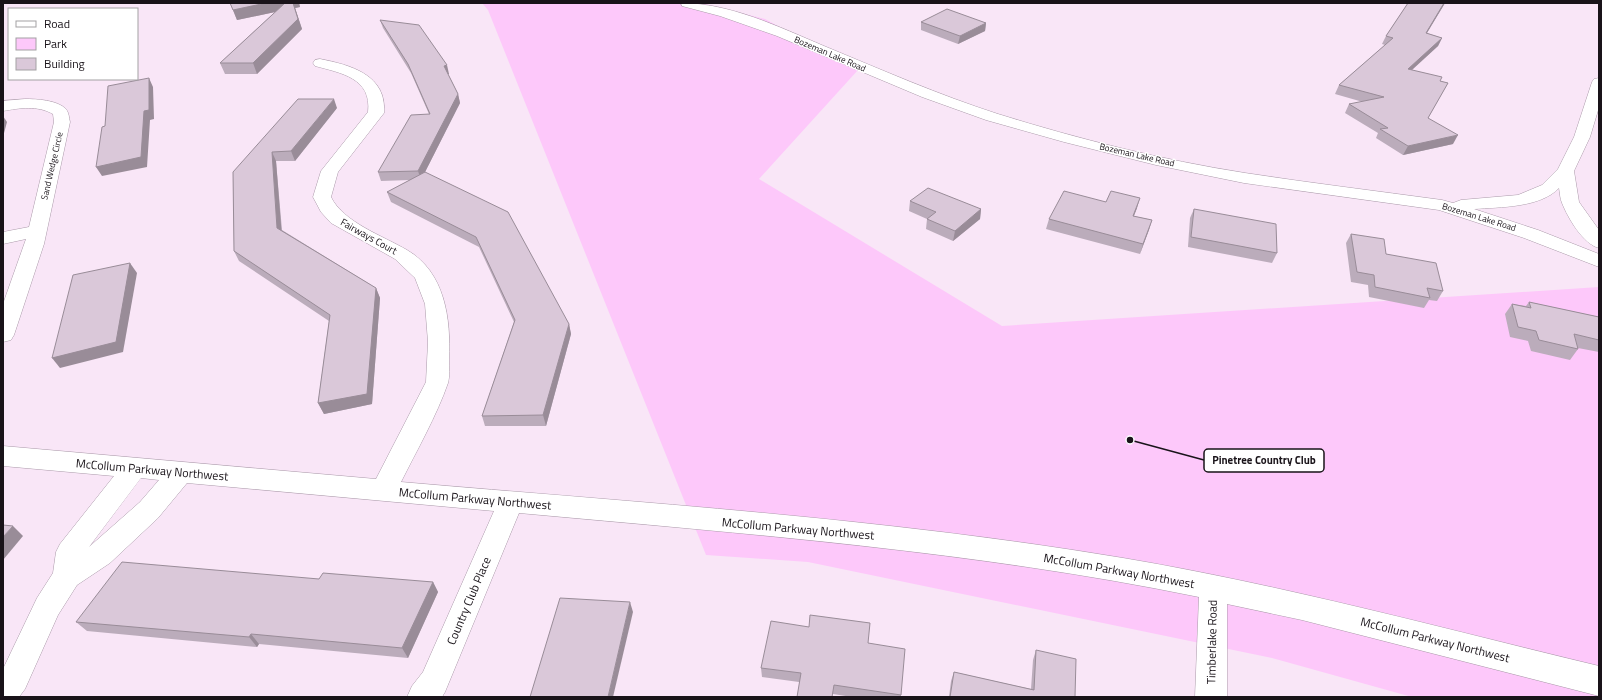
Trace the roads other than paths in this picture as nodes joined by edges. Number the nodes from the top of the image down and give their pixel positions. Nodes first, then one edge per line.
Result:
1 (687, 3) edge
2 (320, 62) dead end
3 (1599, 82) edge
4 (3, 106) edge
5 (1565, 171) junction
6 (1442, 205) junction
7 (37, 231) junction
8 (3, 238) edge
9 (1599, 242) edge
10 (1599, 261) edge
11 (3, 335) edge
12 (3, 456) edge
13 (136, 468) junction
14 (181, 472) junction
15 (383, 491) junction
16 (511, 502) junction
17 (67, 576) junction
18 (1213, 588) junction
19 (1593, 681) edge
20 (3, 693) edge
21 (423, 697) edge
22 (1210, 697) edge

1 - 6 street, Bozeman Lake Road
2 - 15 street, Fairways Court
3 - 5 street
4 - 7 street, Sand Wedge Circle
5 - 6 street
5 - 9 street
6 - 10 street, Bozeman Lake Road
7 - 8 street
7 - 11 street, Sand Wedge Circle
12 - 13 street, McCollum Parkway Northwest
13 - 14 street, McCollum Parkway Northwest
13 - 17 street
14 - 15 street, McCollum Parkway Northwest
14 - 17 street
15 - 16 street, McCollum Parkway Northwest
16 - 18 street, McCollum Parkway Northwest
16 - 21 street, Country Club Place
17 - 20 street
18 - 19 street, McCollum Parkway Northwest
18 - 22 street, Timberlake Road

